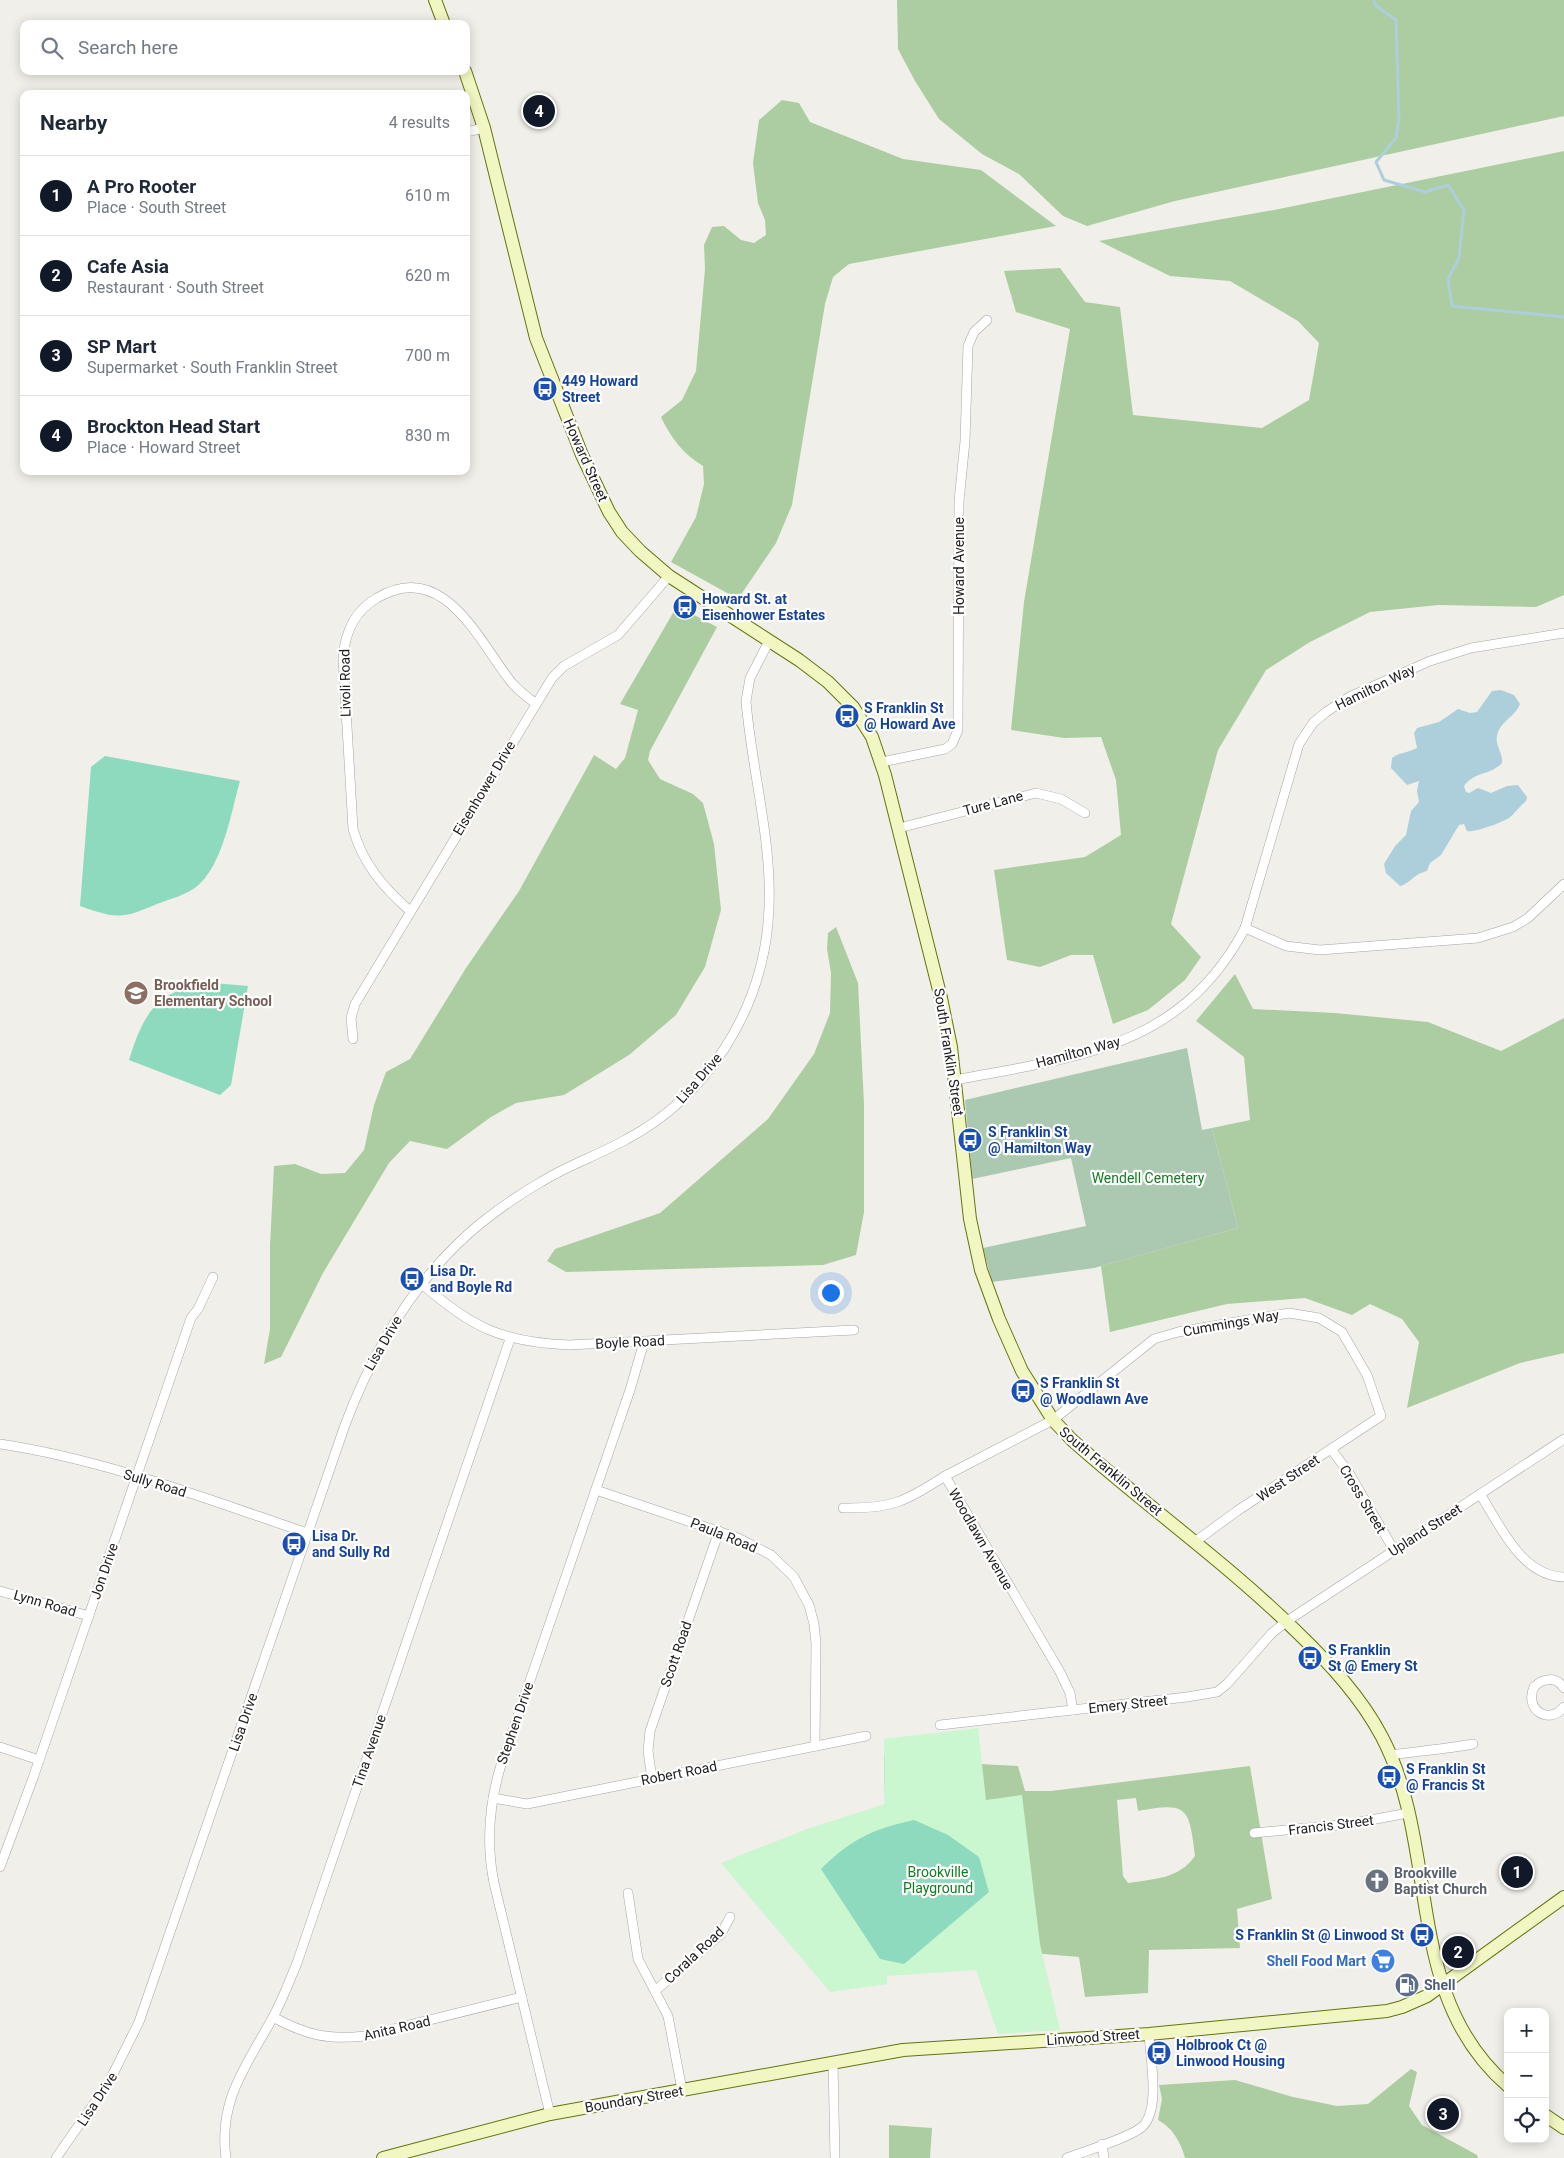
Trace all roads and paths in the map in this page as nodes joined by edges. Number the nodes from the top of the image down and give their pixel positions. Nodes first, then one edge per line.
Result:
1 (435, 0) edge
2 (442, 20) edge
3 (466, 75) edge
4 (484, 128) junction
5 (470, 131) edge
6 (987, 320) dead end
7 (669, 576) junction
8 (1564, 633) edge
9 (769, 641) junction
10 (535, 703) junction
11 (872, 737) joint
12 (882, 762) junction
13 (1085, 813) dead end
14 (898, 828) junction
15 (1564, 884) edge
16 (410, 911) junction
17 (1245, 928) junction
18 (353, 1039) dead end
19 (955, 1080) junction
20 (213, 1277) dead end
21 (422, 1284) junction
22 (854, 1330) dead end
23 (510, 1339) junction
24 (644, 1342) junction
25 (1381, 1416) joint
26 (1053, 1420) junction
27 (1564, 1439) edge
28 (0, 1444) edge
29 (1331, 1450) junction
30 (945, 1476) junction
31 (136, 1477) junction
32 (596, 1490) junction
33 (1480, 1494) junction
34 (842, 1508) dead end
35 (718, 1531) junction
36 (307, 1533) junction
37 (1196, 1541) junction
38 (1394, 1550) junction
39 (1564, 1577) edge
40 (0, 1591) edge
41 (89, 1616) junction
42 (1287, 1622) junction
43 (1564, 1688) edge
44 (1564, 1707) edge
45 (1073, 1710) junction
46 (940, 1725) dead end
47 (866, 1736) dead end
48 (1474, 1744) dead end
49 (815, 1746) junction
50 (0, 1747) edge
51 (1390, 1755) junction
52 (39, 1760) junction
53 (652, 1779) junction
54 (493, 1798) junction
55 (1408, 1813) junction
56 (1254, 1833) dead end
57 (0, 1867) edge
58 (628, 1893) dead end
59 (1564, 1897) edge
60 (730, 1916) dead end
61 (1442, 1986) junction
62 (655, 1991) junction
63 (522, 1997) junction
64 (273, 2017) junction
65 (1149, 2034) junction
66 (888, 2052) joint
67 (833, 2062) junction
68 (1504, 2082) edge
69 (682, 2090) junction
70 (550, 2114) junction
71 (1549, 2118) edge
72 (1564, 2128) edge
73 (1102, 2144) junction
74 (56, 2158) edge
75 (226, 2158) edge
76 (383, 2158) edge
77 (835, 2158) edge
78 (1068, 2158) edge
79 (1104, 2158) edge

1 - 2 main road
3 - 4 main road, Howard Street
4 - 5 street
4 - 7 main road, Howard Street
6 - 12 street, Howard Avenue
7 - 9 main road, Howard Street
7 - 10 street, Eisenhower Drive
8 - 17 street, Hamilton Way
9 - 11 main road, Howard Street
9 - 21 street, Lisa Drive
10 - 16 street, Eisenhower Drive
10 - 16 street, Livoli Road
11 - 12 main road, South Franklin Street
12 - 14 main road, South Franklin Street
13 - 14 street, Ture Lane
14 - 19 main road, South Franklin Street
15 - 17 street
16 - 18 street, Eisenhower Drive
17 - 19 street, Hamilton Way
19 - 26 main road, South Franklin Street
20 - 31 street, Jon Drive
21 - 23 street, Boyle Road
21 - 36 street, Lisa Drive
22 - 24 street, Boyle Road
23 - 24 street, Boyle Road
23 - 64 street, Tina Avenue
24 - 32 street, Stephen Drive
25 - 26 street, Cummings Way
25 - 29 street, West Street
26 - 30 street, Woodlawn Avenue
26 - 37 main road, South Franklin Street
27 - 33 street, Upland Street
28 - 31 street, Sully Road
29 - 37 street, West Street
29 - 38 street, Cross Street
30 - 34 street
30 - 45 street, Woodlawn Avenue
31 - 36 street, Sully Road
31 - 41 street, Jon Drive
32 - 35 street, Paula Road
32 - 54 street, Stephen Drive
33 - 38 street, Upland Street
33 - 39 street
35 - 49 street, Paula Road
35 - 53 street, Scott Road
36 - 74 street, Lisa Drive
37 - 42 main road, South Franklin Street
38 - 42 street, Upland Street
40 - 41 street, Lynn Road
41 - 52 street, Jon Drive
42 - 45 street, Emery Street
42 - 51 main road, South Franklin Street
43 - 44 street
45 - 46 street, Emery Street
47 - 49 street, Robert Road
48 - 51 street
49 - 53 street, Robert Road
50 - 52 street
51 - 55 main road, South Franklin Street
52 - 57 street, Jon Drive
53 - 54 street, Robert Road
54 - 63 street, Stephen Drive
55 - 56 street, Francis Street
55 - 61 main road, South Franklin Street
58 - 62 street
59 - 61 main road, Linwood Street
60 - 62 street, Corala Road
61 - 65 main road, Linwood Street
61 - 68 main road, South Franklin Street
62 - 69 street
63 - 64 street, Anita Road
63 - 70 street, Stephen Drive
64 - 75 street, Tina Avenue
65 - 66 main road, Linwood Street
65 - 73 street
66 - 67 main road, Boundary Street
67 - 69 main road, Boundary Street
67 - 77 street
69 - 70 main road, Boundary Street
70 - 76 main road, Boundary Street
71 - 72 main road
73 - 78 street
73 - 79 street

